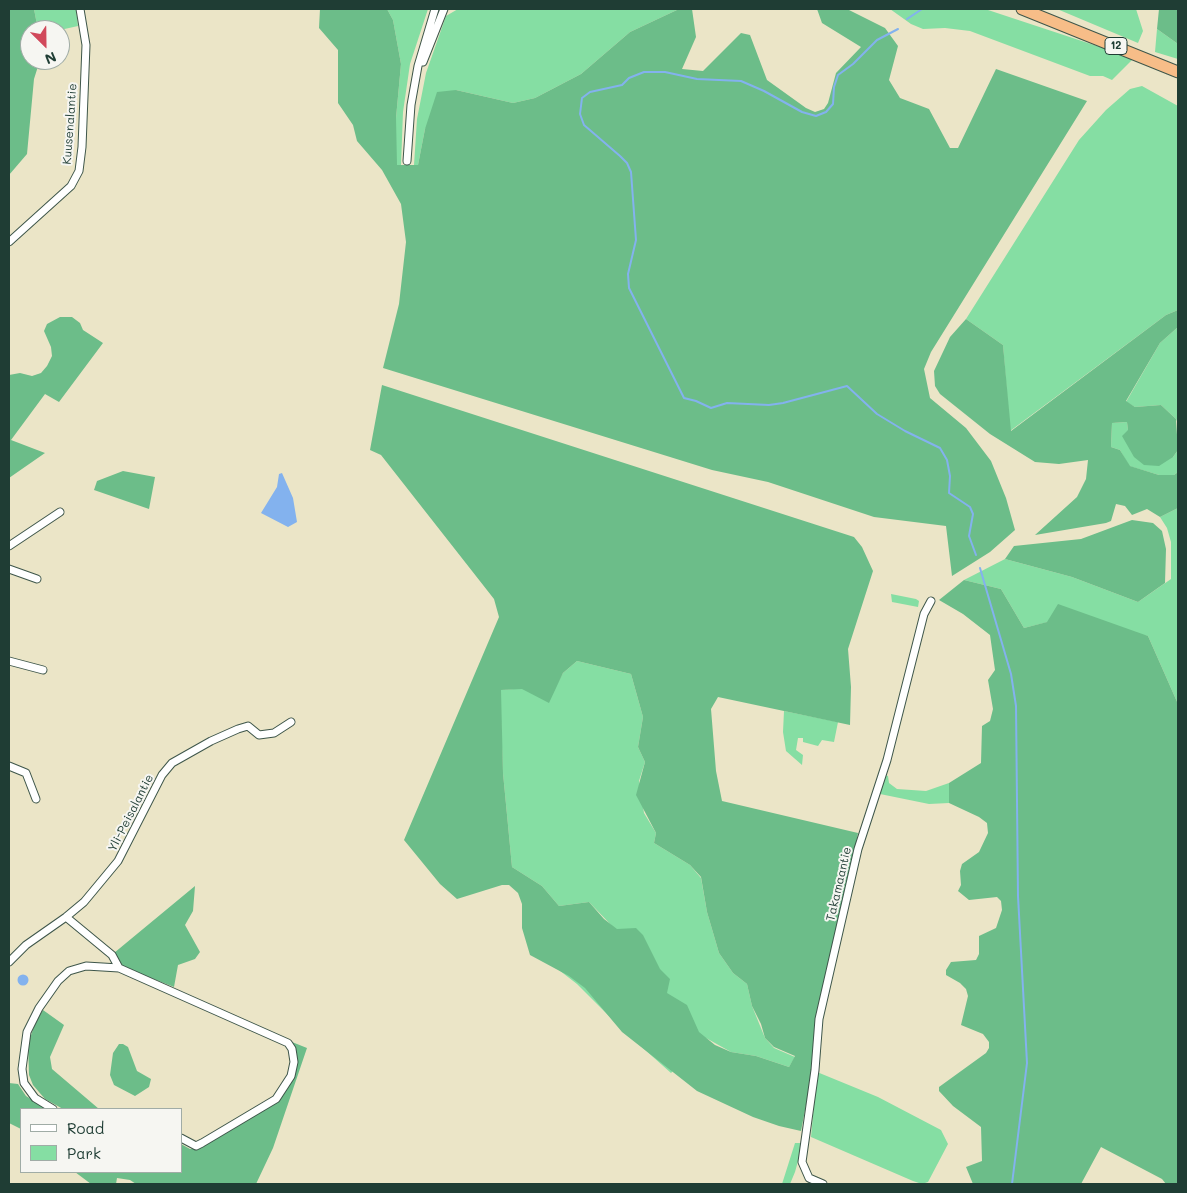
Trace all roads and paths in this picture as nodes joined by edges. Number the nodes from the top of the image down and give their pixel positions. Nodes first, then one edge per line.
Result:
1 (80, 9) edge
2 (436, 9) edge
3 (444, 9) edge
4 (1022, 9) edge
5 (1029, 9) edge
6 (1054, 20) junction
7 (1178, 72) edge
8 (415, 82) junction
9 (407, 161) dead end
10 (9, 242) edge
11 (60, 512) dead end
12 (9, 546) edge
13 (9, 569) edge
14 (37, 579) dead end
15 (931, 601) dead end
16 (9, 661) edge
17 (43, 670) dead end
18 (291, 722) dead end
19 (9, 766) edge
20 (36, 800) dead end
21 (66, 917) junction
22 (9, 962) edge
23 (119, 968) junction
24 (51, 1108) edge
25 (182, 1139) edge
26 (823, 1184) edge

1 - 10 street, Kuusenalantie
2 - 8 street
3 - 8 street
4 - 6 highway, 12
5 - 6 highway
6 - 7 highway, 12
8 - 9 street
11 - 12 street
13 - 14 street
15 - 26 street, Takamaantie
16 - 17 street
18 - 21 street, Yli-Peisalantie
19 - 20 street
21 - 22 street, Yli-Peisalantie
21 - 23 street
23 - 24 street
23 - 25 street

